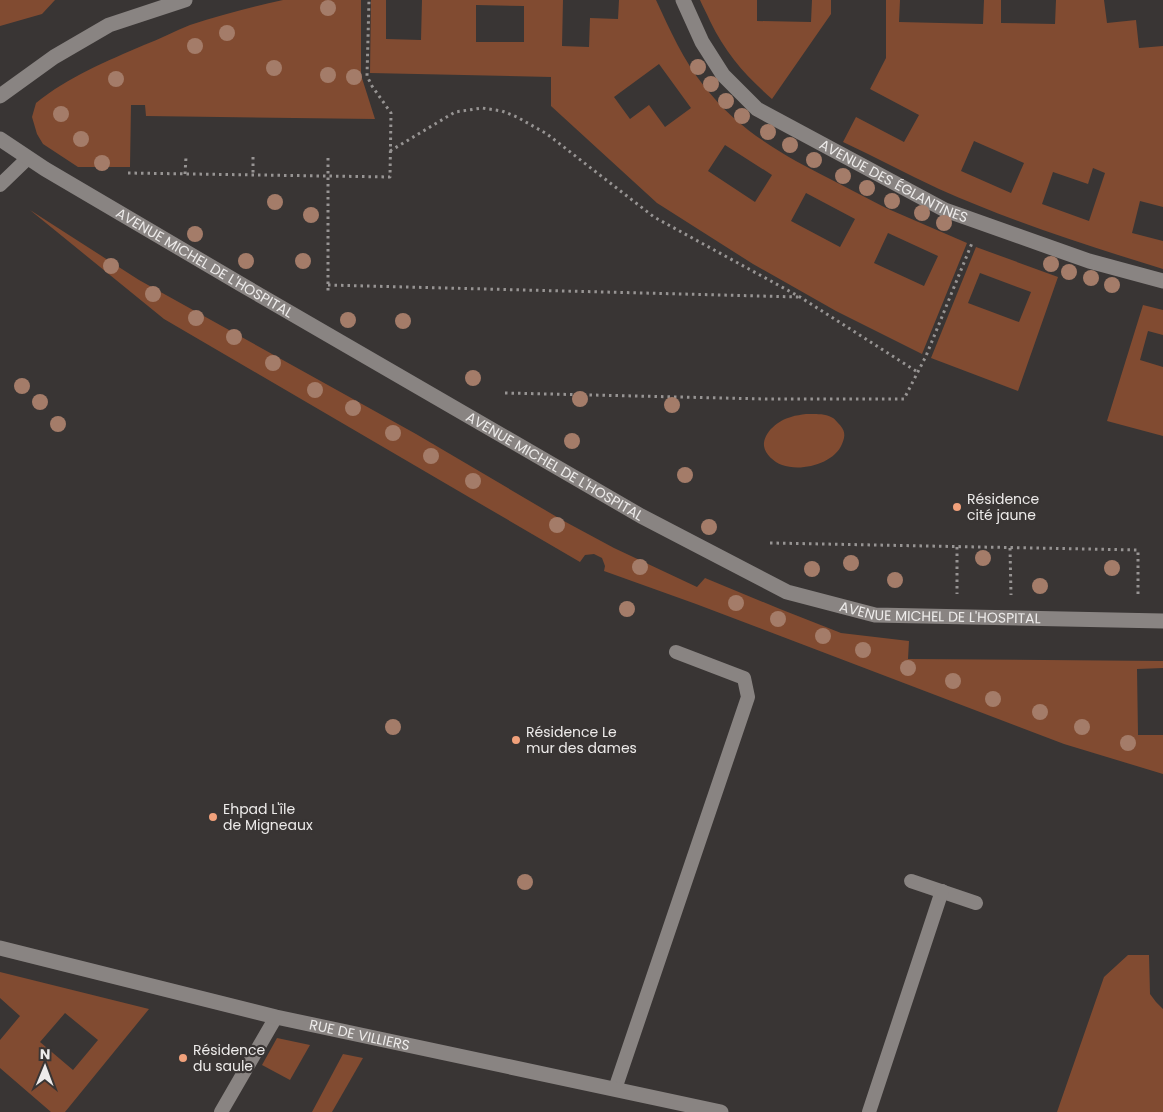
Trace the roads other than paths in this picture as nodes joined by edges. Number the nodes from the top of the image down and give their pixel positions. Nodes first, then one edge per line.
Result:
1 (185, 0) edge
2 (683, 0) edge
3 (0, 96) edge
4 (0, 139) edge
5 (28, 158) junction
6 (0, 184) edge
7 (1163, 281) edge
8 (1163, 621) edge
9 (676, 652) dead end
10 (911, 881) dead end
11 (942, 891) junction
12 (976, 903) dead end
13 (0, 948) edge
14 (276, 1017) junction
15 (615, 1089) junction
16 (221, 1112) edge
17 (721, 1112) edge
18 (869, 1112) edge

1 - 3 street
2 - 7 street, AVENUE DES ÉGLANTINES
4 - 5 street, AVENUE MICHEL DE L'HOSPITAL
5 - 6 lane
5 - 8 street, AVENUE MICHEL DE L'HOSPITAL
9 - 15 lane
10 - 11 lane
11 - 12 lane
11 - 18 lane
13 - 14 street, RUE DE VILLIERS
14 - 15 street, RUE DE VILLIERS
14 - 16 lane
15 - 17 street, RUE DE VILLIERS

